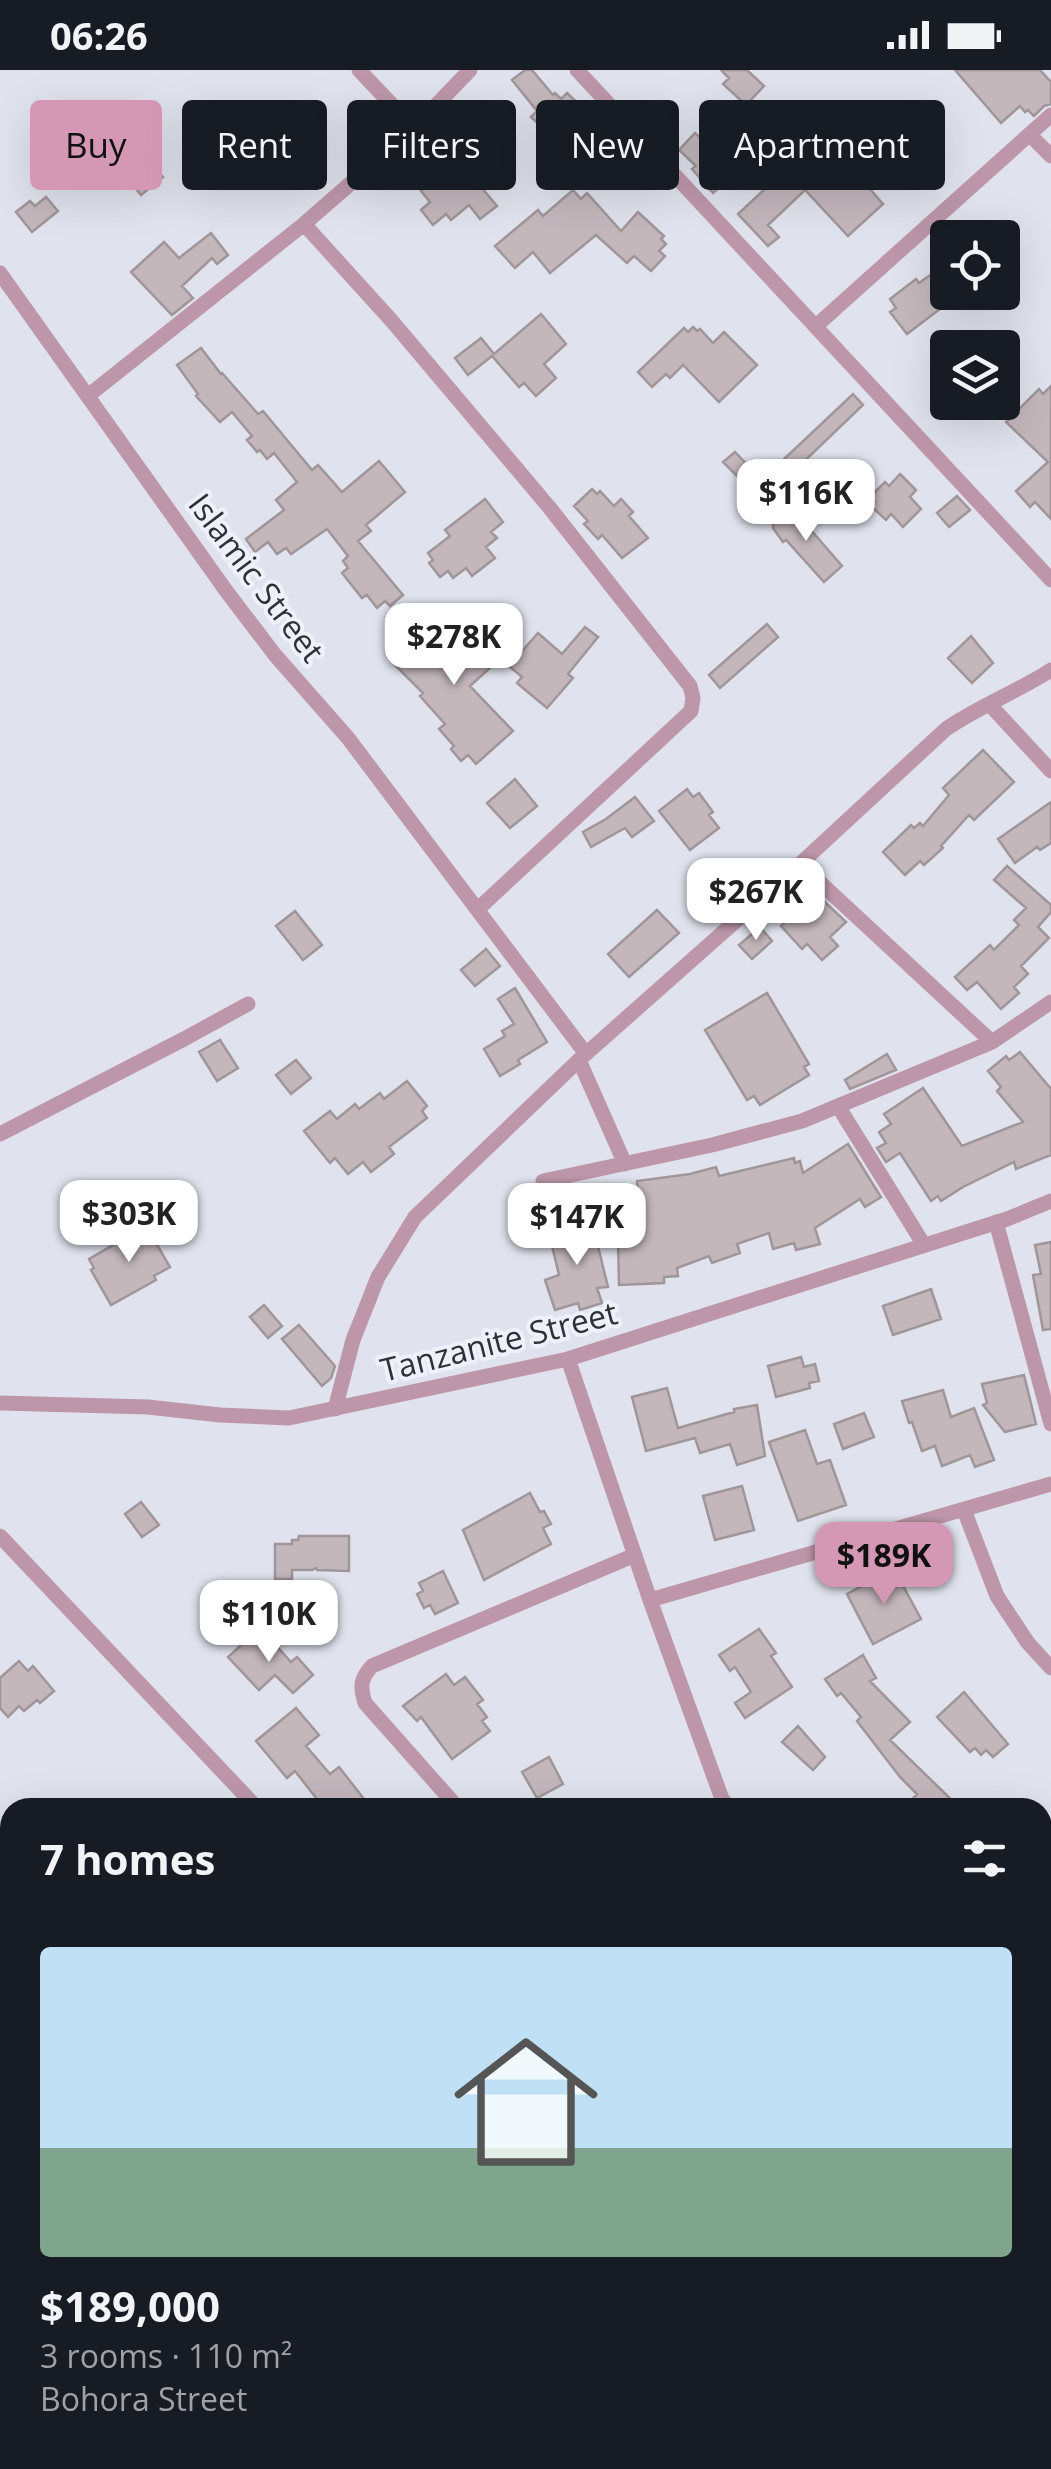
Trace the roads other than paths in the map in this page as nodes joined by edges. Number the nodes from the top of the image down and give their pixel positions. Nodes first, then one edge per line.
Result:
1 (359, 70) edge
2 (470, 70) edge
3 (577, 70) edge
4 (387, 100) edge
5 (441, 100) edge
6 (1051, 115) edge
7 (1030, 135) junction
8 (1051, 156) edge
9 (347, 186) edge
10 (304, 224) junction
11 (0, 273) edge
12 (816, 326) junction
13 (89, 395) junction
14 (1051, 580) edge
15 (1051, 670) edge
16 (990, 705) junction
17 (1051, 771) edge
18 (800, 864) junction
19 (478, 909) junction
20 (1051, 1002) edge
21 (248, 1004) dead end
22 (992, 1042) junction
23 (583, 1057) junction
24 (838, 1106) junction
25 (0, 1134) edge
26 (624, 1164) junction
27 (543, 1182) dead end
28 (1051, 1202) edge
29 (996, 1222) junction
30 (924, 1245) junction
31 (568, 1359) junction
32 (0, 1403) edge
33 (336, 1409) junction
34 (1051, 1424) edge
35 (1051, 1484) edge
36 (964, 1510) junction
37 (0, 1536) edge
38 (636, 1555) junction
39 (650, 1600) junction
40 (1051, 1668) edge
41 (248, 1798) edge
42 (449, 1798) edge
43 (719, 1798) edge

1 - 4 street
2 - 5 street
3 - 12 street
6 - 7 street
7 - 8 street
7 - 12 street
9 - 10 street
10 - 13 street
10 - 19 street
11 - 13 street, Islamic Street
12 - 14 street
13 - 19 street, Islamic Street
15 - 16 street
16 - 17 street
16 - 18 street
18 - 22 street
18 - 23 street
19 - 23 street, Islamic Street
20 - 22 street
21 - 25 street
22 - 24 street
23 - 26 street, Islamic Street
23 - 33 street
24 - 26 street
24 - 30 street
26 - 27 street
28 - 29 street, Tanzanite Street
29 - 30 street, Tanzanite Street
29 - 34 street
30 - 31 street, Tanzanite Street
31 - 33 street, Tanzanite Street
31 - 38 street
32 - 33 street, Tanzanite Street
35 - 36 street
36 - 39 street
36 - 40 street
37 - 41 street
38 - 39 street
38 - 42 street
39 - 43 street

